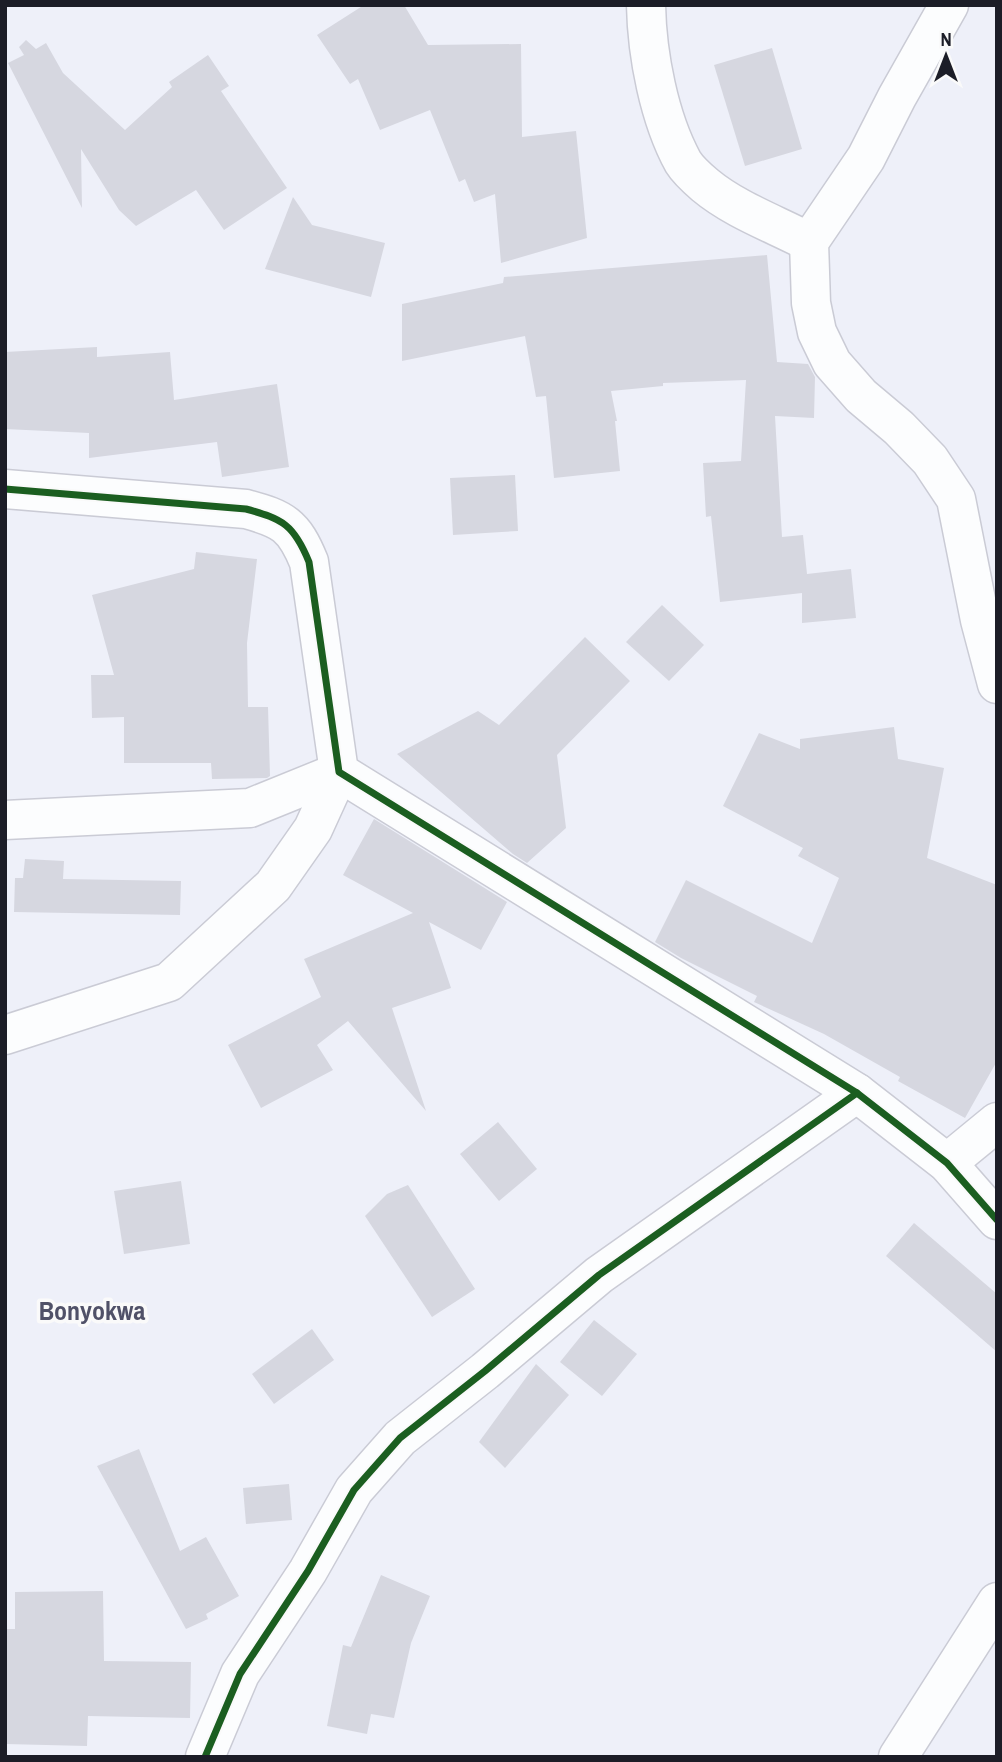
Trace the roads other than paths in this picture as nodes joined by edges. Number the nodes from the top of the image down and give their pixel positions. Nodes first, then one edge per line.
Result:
1 (646, 5) edge
2 (949, 5) edge
3 (809, 242) junction
4 (5, 489) edge
5 (997, 684) edge
6 (340, 772) junction
7 (5, 821) edge
8 (5, 1035) edge
9 (857, 1093) junction
10 (997, 1122) edge
11 (947, 1163) junction
12 (997, 1220) edge
13 (997, 1602) edge
14 (205, 1757) edge
15 (898, 1757) edge

1 - 3 street
2 - 3 street
3 - 5 street
4 - 6 street
6 - 7 street
6 - 8 street
6 - 9 street
9 - 11 street
9 - 14 street
10 - 11 street
11 - 12 street
13 - 15 street

